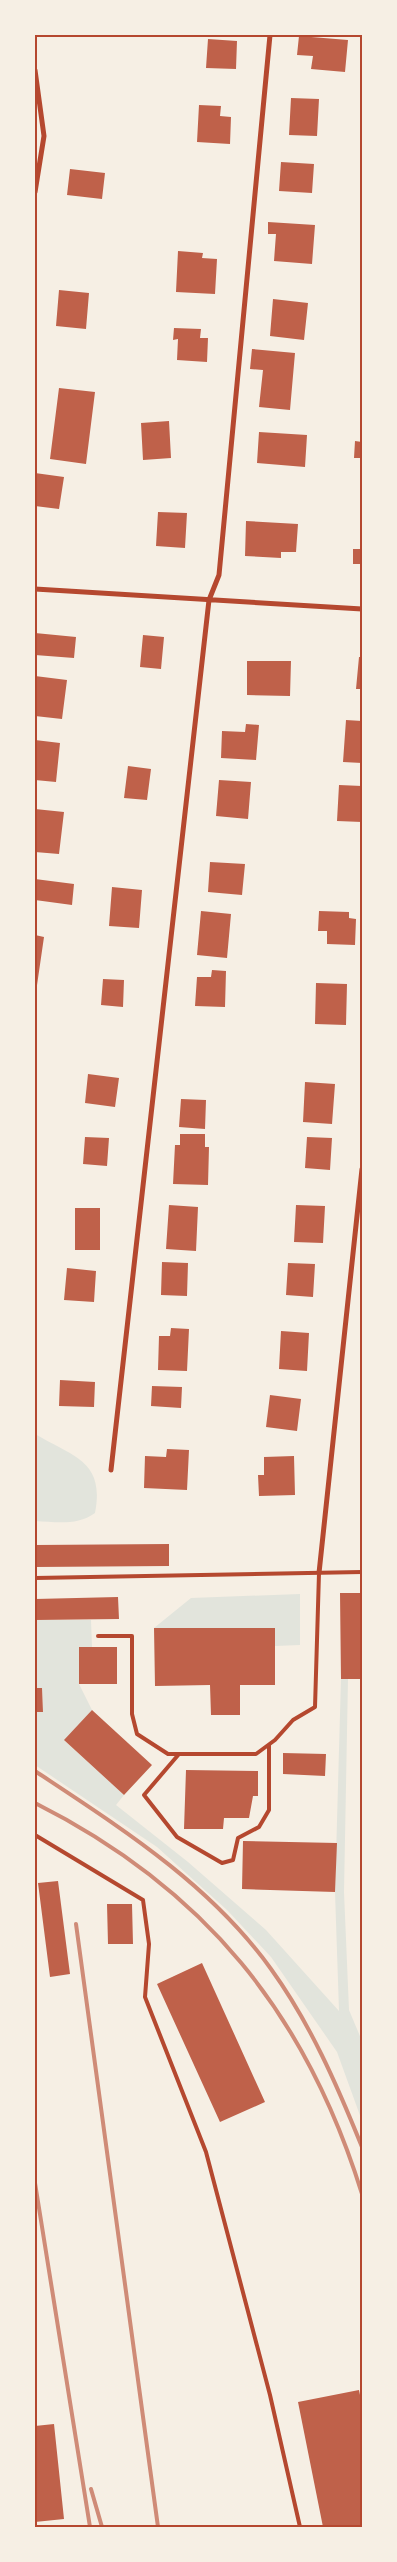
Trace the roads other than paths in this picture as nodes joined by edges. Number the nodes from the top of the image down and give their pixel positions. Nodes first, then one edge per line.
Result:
1 (270, 35) edge
2 (35, 70) edge
3 (38, 157) edge
4 (35, 192) edge
5 (35, 589) edge
6 (209, 600) junction
7 (362, 610) edge
8 (362, 1169) edge
9 (111, 1470) dead end
10 (362, 1572) edge
11 (319, 1573) junction
12 (35, 1578) edge
13 (98, 1636) dead end
14 (270, 1745) junction
15 (179, 1754) junction
16 (35, 1835) edge
17 (300, 2527) edge

1 - 6 street
2 - 3 street
3 - 4 street
5 - 6 street
6 - 7 street
6 - 9 street
8 - 11 street
10 - 11 lane
11 - 12 lane
11 - 14 lane
13 - 15 lane
14 - 15 lane
14 - 15 lane
16 - 17 lane

